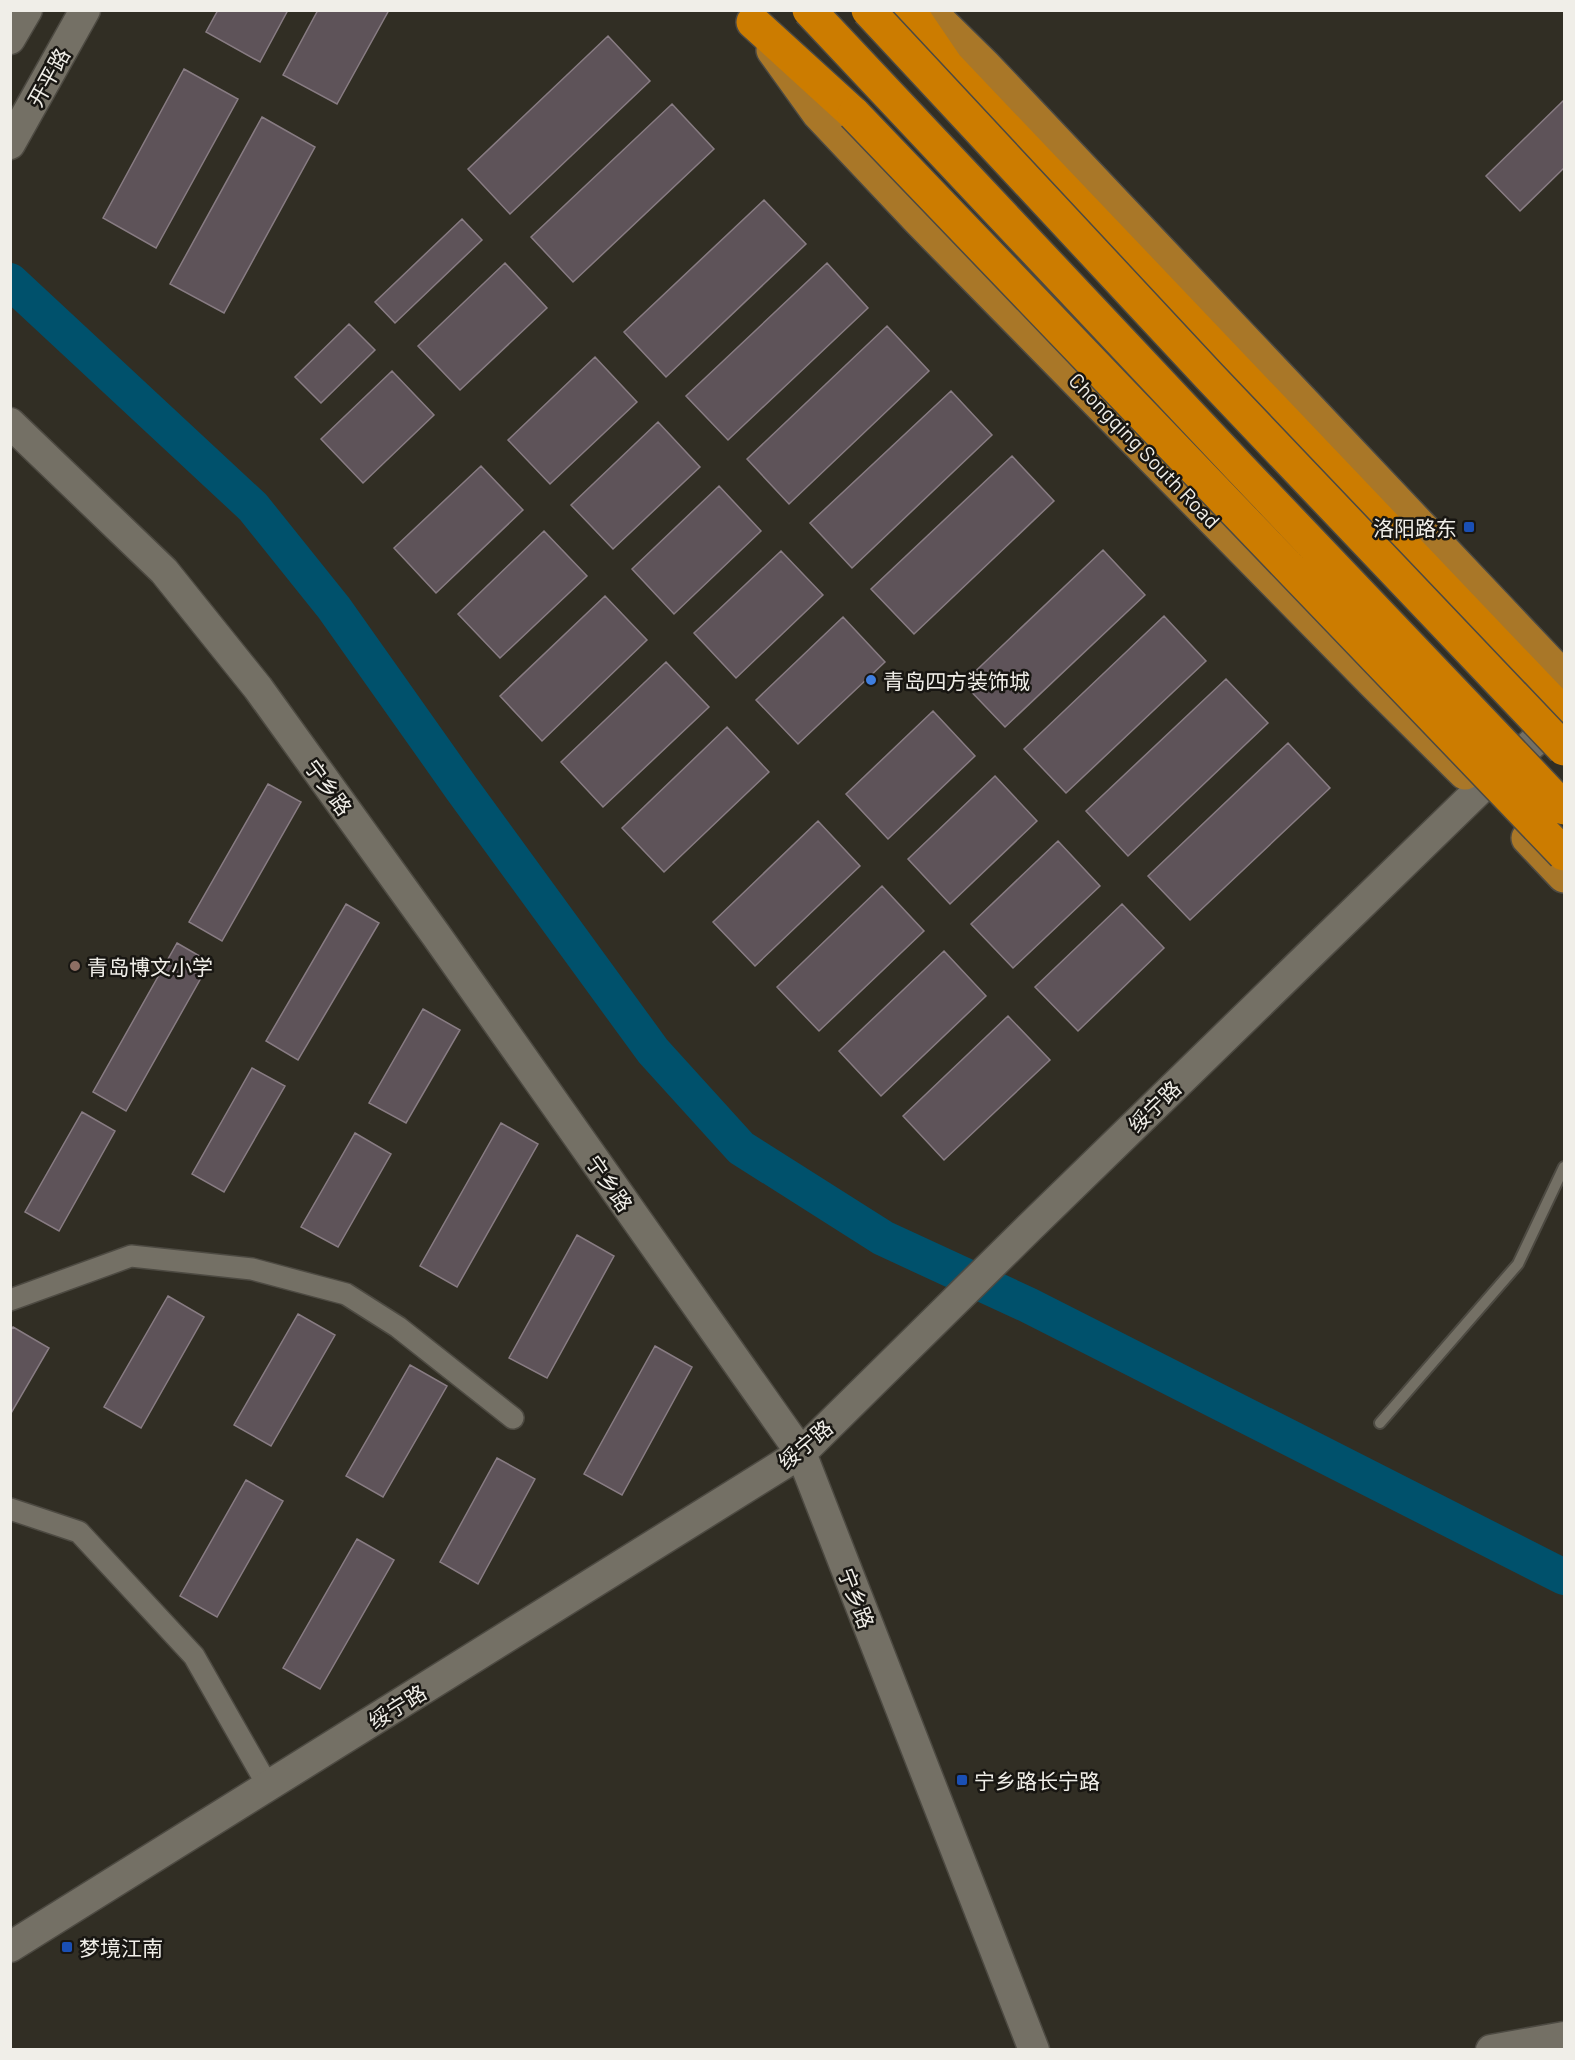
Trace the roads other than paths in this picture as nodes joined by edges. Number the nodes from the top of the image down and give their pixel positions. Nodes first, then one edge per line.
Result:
1 (27, 10) edge
2 (86, 10) edge
3 (809, 10) edge
4 (868, 10) edge
5 (909, 10) edge
6 (928, 10) edge
7 (748, 16) edge
8 (10, 39) edge
9 (10, 144) edge
10 (10, 423) edge
11 (1564, 678) edge
12 (1564, 715) edge
13 (1564, 749) edge
14 (1481, 788) junction
15 (1564, 808) edge
16 (1564, 854) edge
17 (1564, 876) edge
18 (1564, 1167) edge
19 (10, 1300) edge
20 (513, 1418) dead end
21 (1380, 1423) dead end
22 (801, 1454) junction
23 (10, 1509) edge
24 (268, 1786) junction
25 (10, 1947) edge
26 (1564, 2037) edge
27 (1034, 2049) edge
28 (1491, 2049) edge

1 - 8 street
2 - 9 street, 开平路
3 - 15 highway, bridge
4 - 13 highway, bridge
5 - 12 highway
6 - 11 main road
7 - 14 main road, Chongqing South Road
7 - 16 highway, bridge
10 - 22 street, 宁乡路
12 - 14 street, 绥宁路
14 - 17 main road, Chongqing South Road
14 - 22 street, 绥宁路
18 - 21 lane
19 - 20 street
22 - 24 street, 绥宁路
22 - 27 street, 宁乡路
23 - 24 street
24 - 25 street, 绥宁路
26 - 28 street

